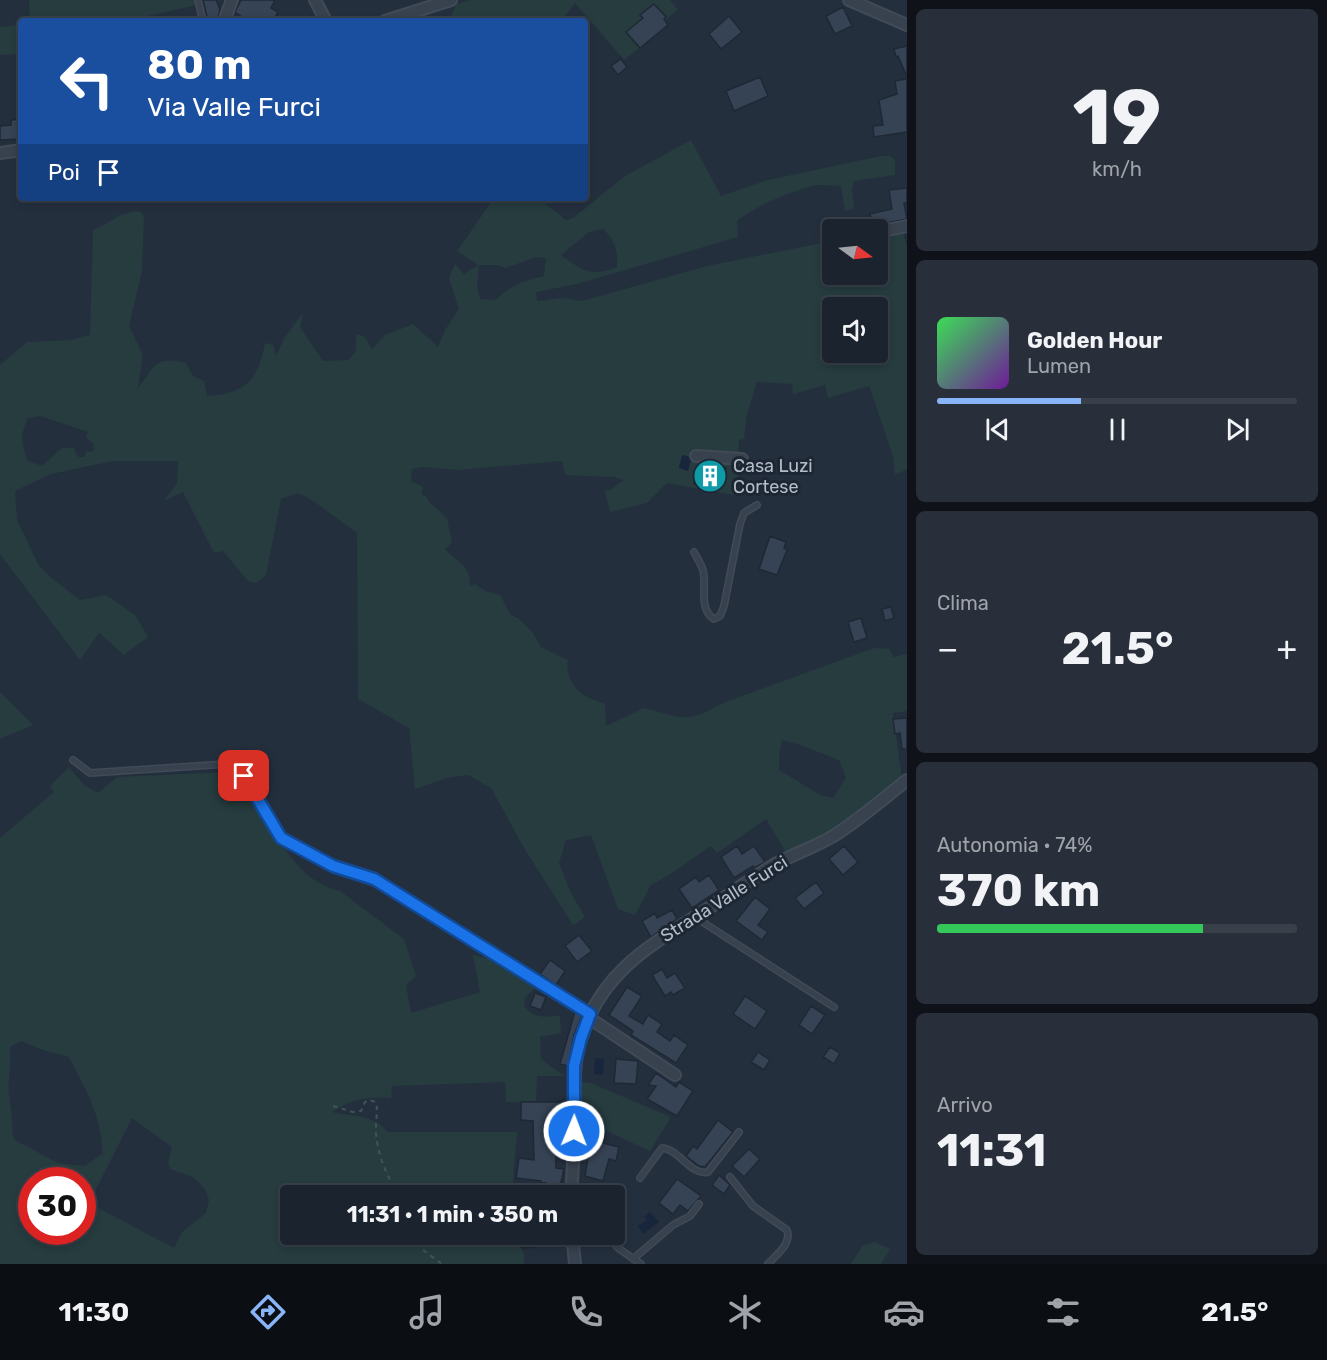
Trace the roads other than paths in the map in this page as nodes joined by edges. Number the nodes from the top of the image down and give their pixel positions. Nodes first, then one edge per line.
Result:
1 (198, 0) edge
2 (232, 0) edge
3 (315, 0) edge
4 (451, 0) edge
5 (849, 0) edge
6 (202, 18) edge
7 (225, 18) edge
8 (324, 18) edge
9 (394, 18) edge
10 (907, 25) edge
11 (18, 150) edge
12 (0, 153) edge
13 (907, 226) edge
14 (888, 230) edge
15 (696, 456) dead end
16 (742, 459) dead end
17 (758, 505) dead end
18 (694, 552) dead end
19 (73, 760) dead end
20 (907, 780) edge
21 (697, 915) junction
22 (834, 1007) dead end
23 (589, 1016) junction
24 (675, 1074) dead end
25 (739, 1132) dead end
26 (730, 1177) dead end
27 (640, 1178) dead end
28 (572, 1185) edge
29 (699, 1204) dead end
30 (573, 1245) edge
31 (615, 1245) edge
32 (633, 1259) junction
33 (575, 1264) edge
34 (641, 1264) edge
35 (768, 1264) edge

1 - 6 lane
2 - 7 street
3 - 8 street
4 - 9 street
5 - 10 street
11 - 12 street
13 - 14 street
15 - 16 street
17 - 18 lane
19 - 23 lane
20 - 21 street, Strada Valle Furci
21 - 22 lane
21 - 23 street, Strada Valle Furci
23 - 24 street
23 - 28 street, Strada Valle Furci
25 - 27 lane
26 - 35 lane
29 - 32 lane
30 - 33 street
31 - 32 lane
32 - 34 lane

